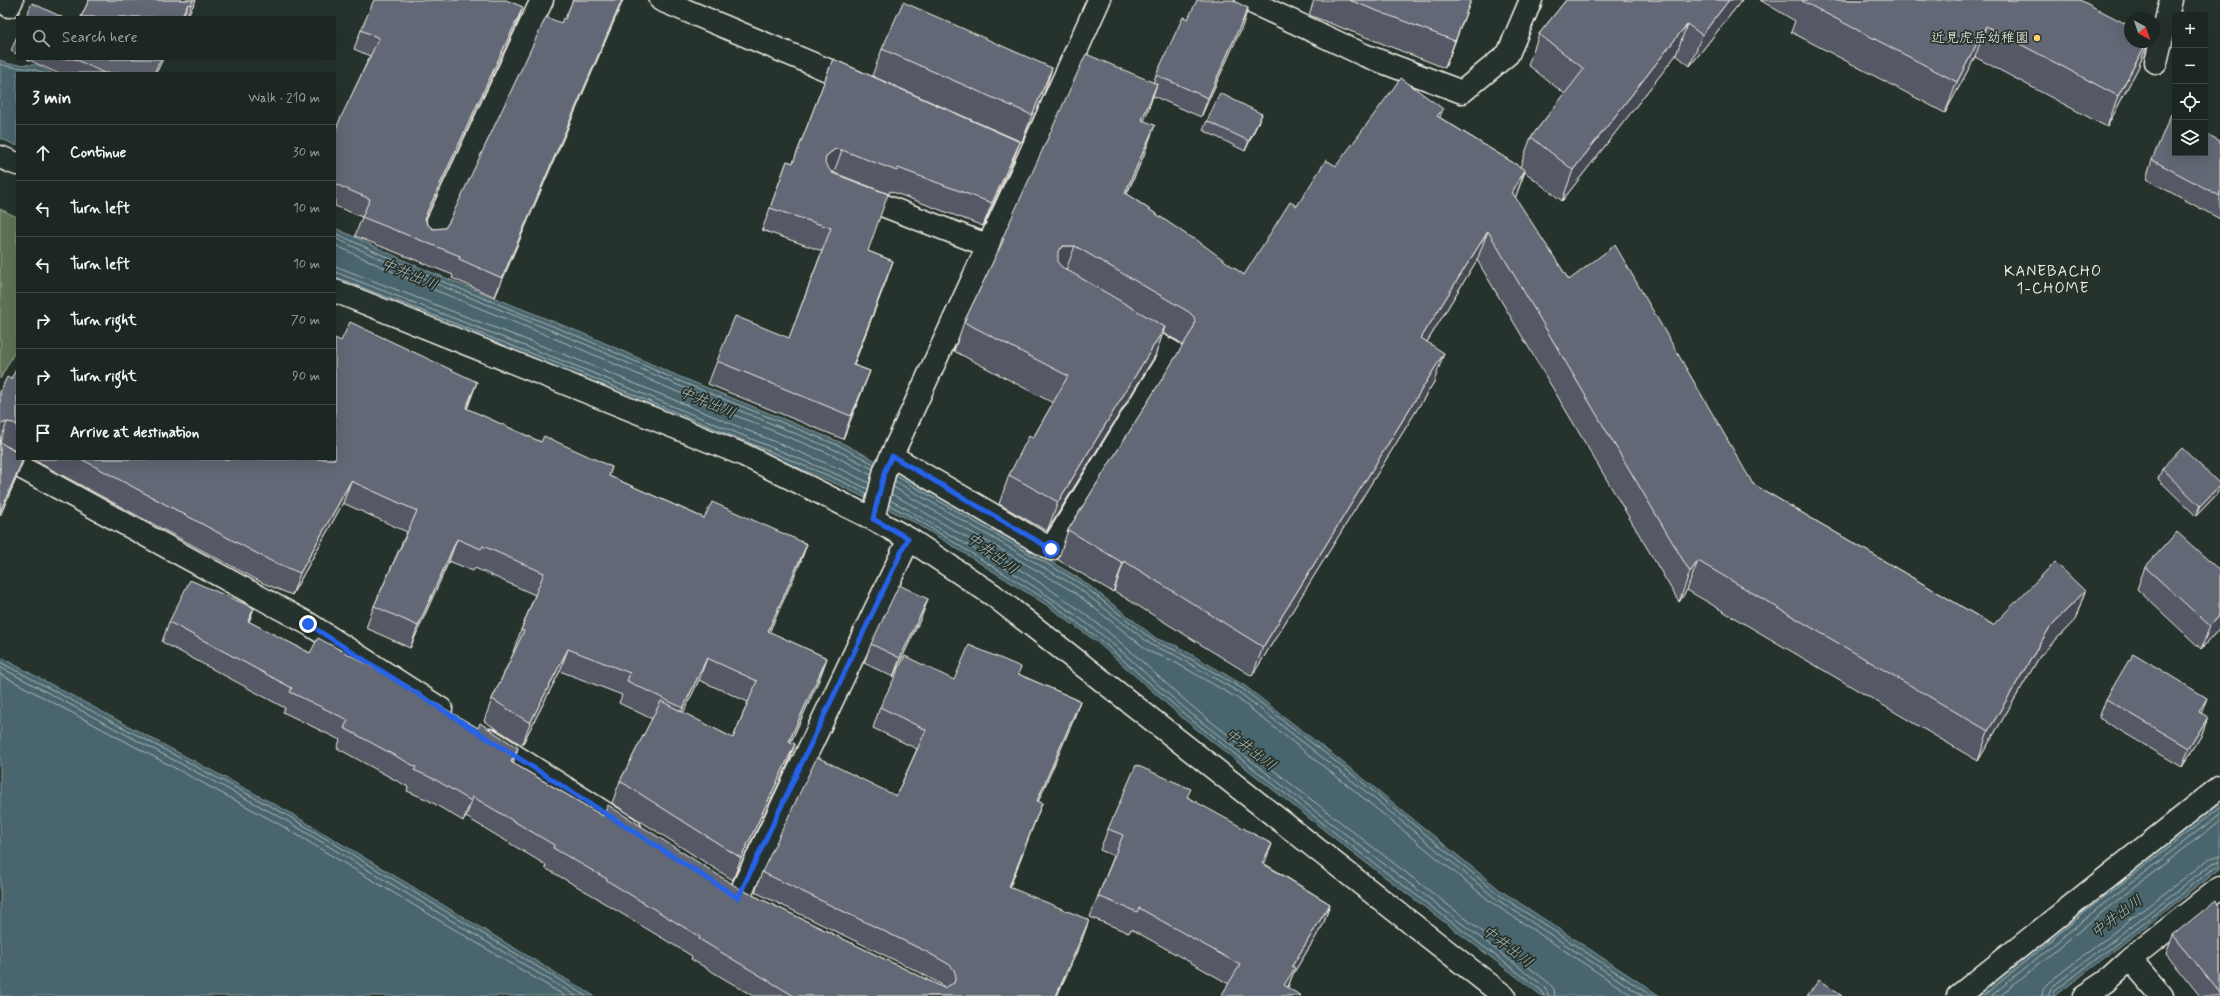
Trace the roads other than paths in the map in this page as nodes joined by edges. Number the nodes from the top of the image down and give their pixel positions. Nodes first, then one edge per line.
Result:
1 (542, 0) edge
2 (661, 0) edge
3 (1099, 0) edge
4 (1247, 0) edge
5 (1531, 0) edge
6 (2171, 0) edge
7 (2156, 62) dead end
8 (872, 89) edge
9 (1007, 150) edge
10 (0, 157) edge
11 (1028, 160) junction
12 (16, 164) edge
13 (836, 187) edge
14 (431, 236) edge
15 (989, 246) junction
16 (336, 291) edge
17 (1119, 321) edge
18 (0, 456) edge
19 (888, 463) junction
20 (876, 511) junction
21 (908, 538) junction
22 (456, 718) edge
23 (476, 731) edge
24 (2220, 787) edge
25 (644, 838) edge
26 (718, 885) edge
27 (2220, 888) edge
28 (738, 898) junction
29 (759, 908) edge
30 (2130, 959) junction
31 (1504, 996) edge
32 (1958, 996) edge
33 (2084, 996) edge
34 (2162, 996) edge

1 - 14 street
2 - 8 street
3 - 11 street
4 - 5 street
6 - 7 street
9 - 11 street
10 - 12 street
11 - 15 street
13 - 15 street
15 - 19 street
16 - 20 street
17 - 19 street
18 - 22 street
19 - 20 street
20 - 21 street
21 - 28 street
21 - 31 street
23 - 25 street
24 - 32 street
26 - 28 street
27 - 30 street
28 - 29 street
30 - 33 street
30 - 34 street

